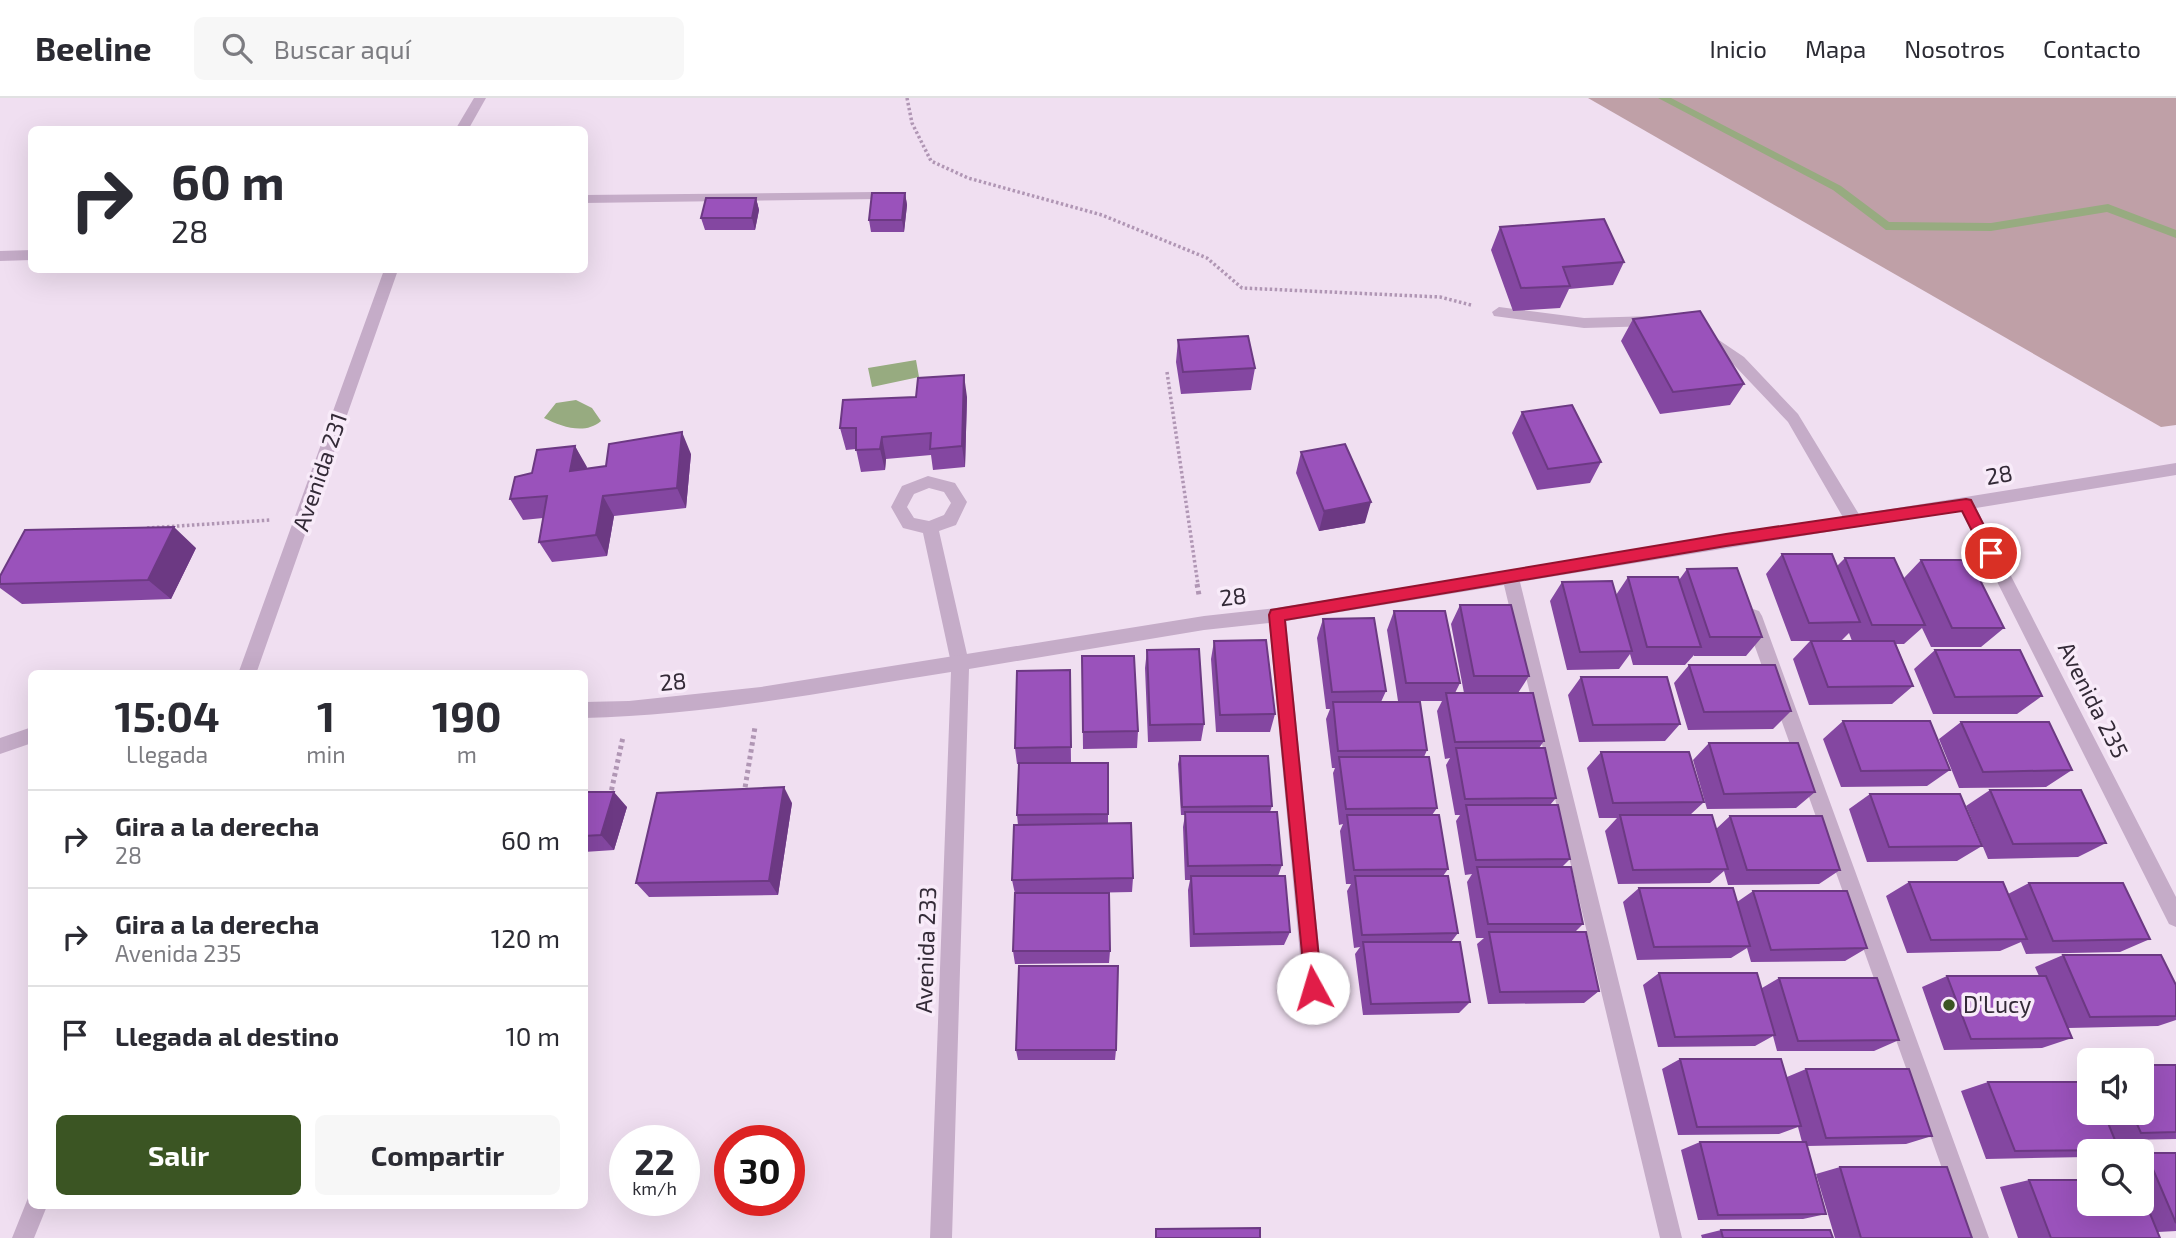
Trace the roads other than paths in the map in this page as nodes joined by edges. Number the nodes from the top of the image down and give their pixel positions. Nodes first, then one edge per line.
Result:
1 (480, 98) edge
2 (463, 126) edge
3 (875, 196) edge
4 (588, 199) edge
5 (28, 255) edge
6 (0, 256) edge
7 (390, 273) edge
8 (1499, 312) road end
9 (1670, 320) edge
10 (1695, 327) edge
11 (2176, 469) edge
12 (1966, 504) junction
13 (1854, 521) junction
14 (930, 528) dead end
15 (1510, 577) junction
16 (1747, 600) edge
17 (1277, 615) junction
18 (960, 663) junction
19 (248, 670) edge
20 (588, 710) edge
21 (28, 737) edge
22 (0, 746) edge
23 (2176, 917) edge
24 (1313, 988) dead end
25 (35, 1209) edge
26 (23, 1238) edge
27 (941, 1238) edge
28 (1671, 1238) edge
29 (1978, 1238) edge

1 - 2 street
3 - 4 street
5 - 6 street
7 - 19 street, Avenida 231
8 - 9 street
10 - 13 street
11 - 12 street, 28
12 - 13 street, 28
12 - 23 street, Avenida 235
13 - 15 street, 28
14 - 18 street, Avenida 233
15 - 17 street, 28
15 - 28 street
16 - 29 street
17 - 18 street, 28
17 - 24 street
18 - 20 street, 28
18 - 27 street, Avenida 233
21 - 22 street
25 - 26 street

